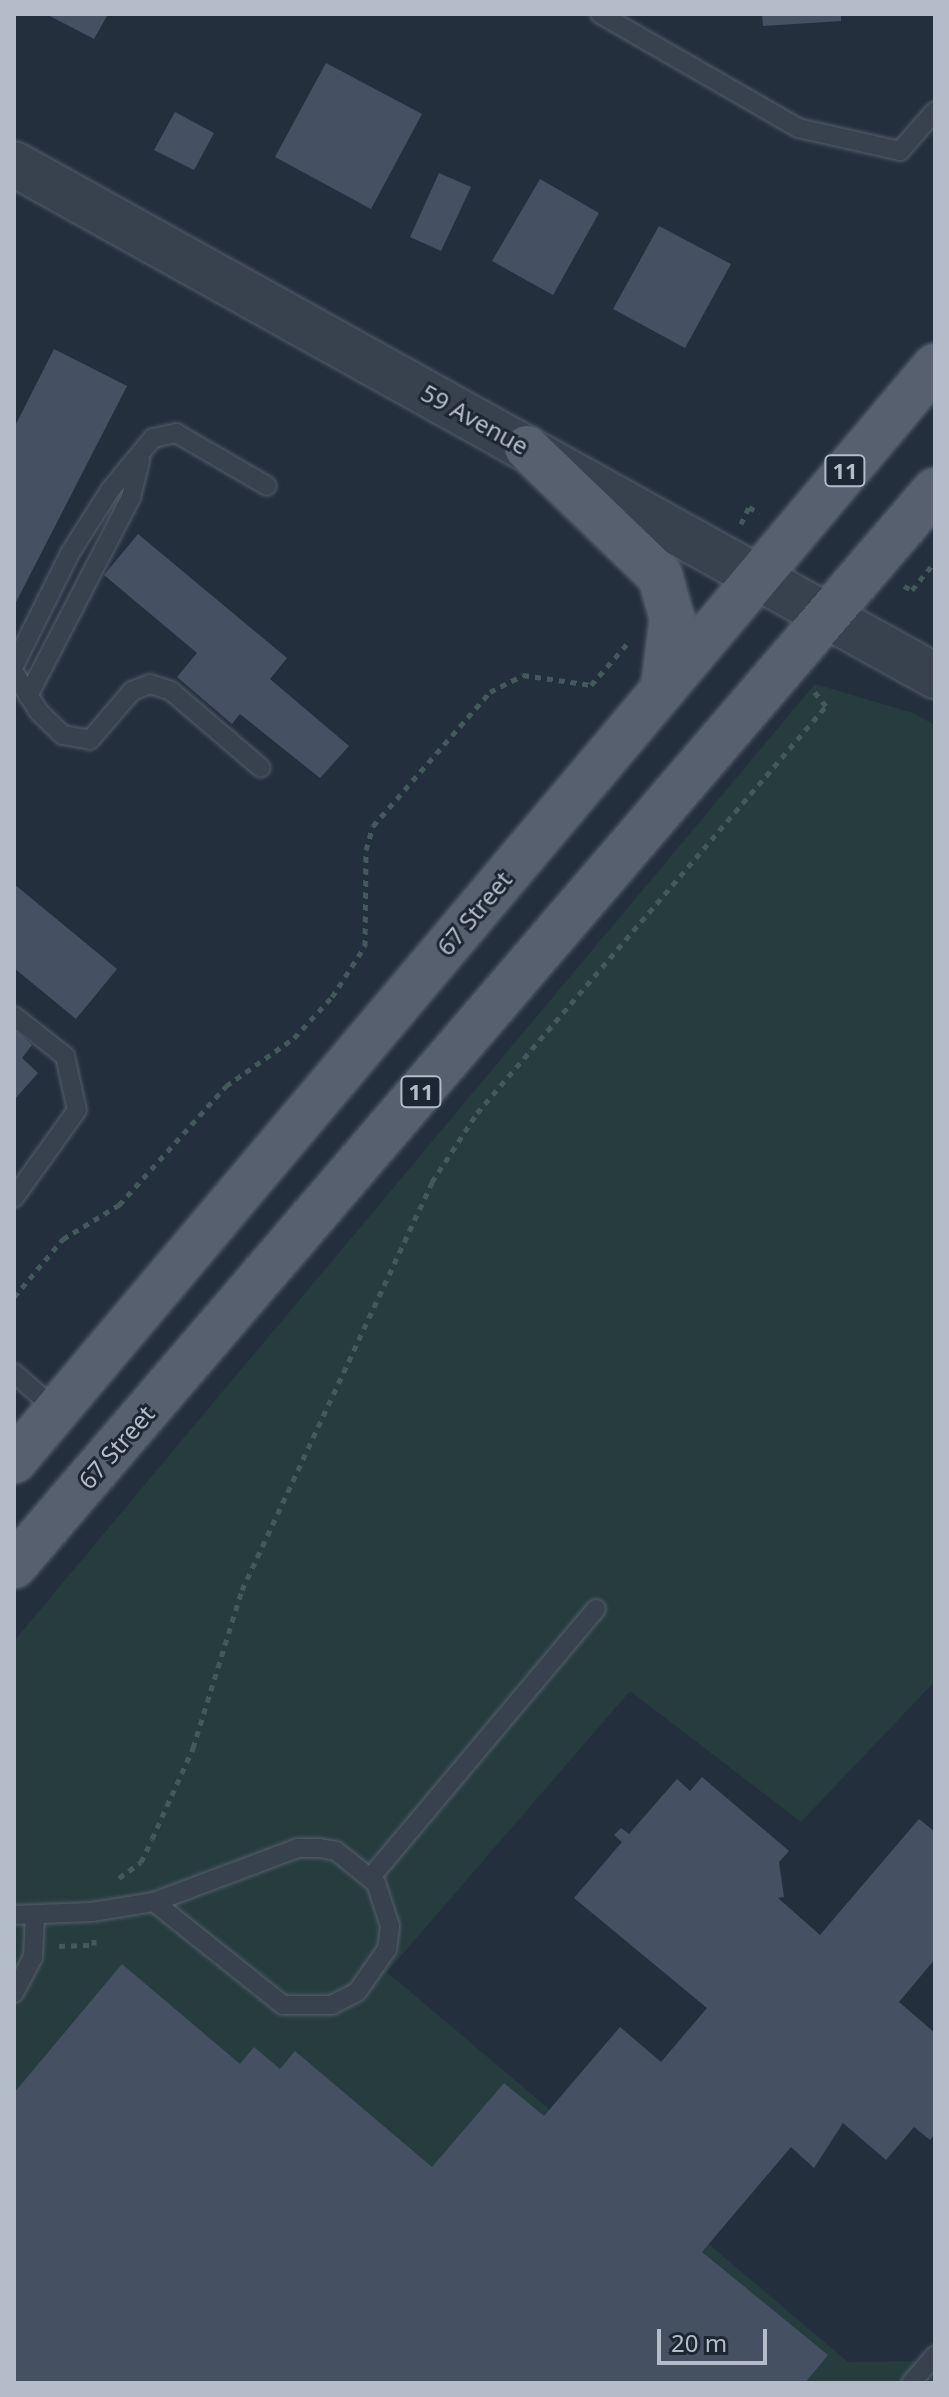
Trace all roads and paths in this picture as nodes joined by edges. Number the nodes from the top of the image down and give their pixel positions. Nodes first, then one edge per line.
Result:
1 (600, 14) edge
2 (935, 111) edge
3 (14, 164) edge
4 (935, 366) edge
5 (527, 448) junction
6 (141, 458) junction
7 (267, 486) dead end
8 (935, 490) edge
9 (935, 562) edge
10 (756, 576) junction
11 (912, 590) dead end
12 (827, 617) junction
13 (629, 641) dead end
14 (14, 669) edge
15 (935, 676) edge
16 (824, 682) dead end
17 (663, 691) junction
18 (28, 696) junction
19 (261, 768) dead end
20 (14, 1016) edge
21 (14, 1198) edge
22 (14, 1297) edge
23 (14, 1373) edge
24 (56, 1410) junction
25 (14, 1461) edge
26 (14, 1566) edge
27 (596, 1609) dead end
28 (371, 1877) junction
29 (154, 1902) junction
30 (92, 1912) junction
31 (14, 1915) edge
32 (35, 1915) junction
33 (34, 1947) junction
34 (14, 1993) edge
35 (935, 2355) edge
36 (911, 2383) edge

1 - 2 lane
3 - 5 street, 59 Avenue
4 - 10 main road, 67 Street / 11
5 - 10 street, 59 Avenue
5 - 17 main road
6 - 7 lane
6 - 14 lane
6 - 18 lane
8 - 12 main road, 67 Street / 11
9 - 11 path
10 - 12 street, 59 Avenue
10 - 17 main road, 67 Street / 11
12 - 15 street, 59 Avenue
12 - 26 main road, 67 Street / 11
13 - 22 path
14 - 18 lane
16 - 30 path
17 - 24 main road, 67 Street / 11
18 - 19 lane
20 - 21 lane
23 - 24 lane
24 - 25 main road, 67 Street / 11
27 - 28 lane
28 - 29 lane
28 - 29 lane
29 - 30 lane
30 - 32 lane
30 - 33 path
31 - 32 lane
32 - 33 lane
33 - 34 lane
35 - 36 lane

